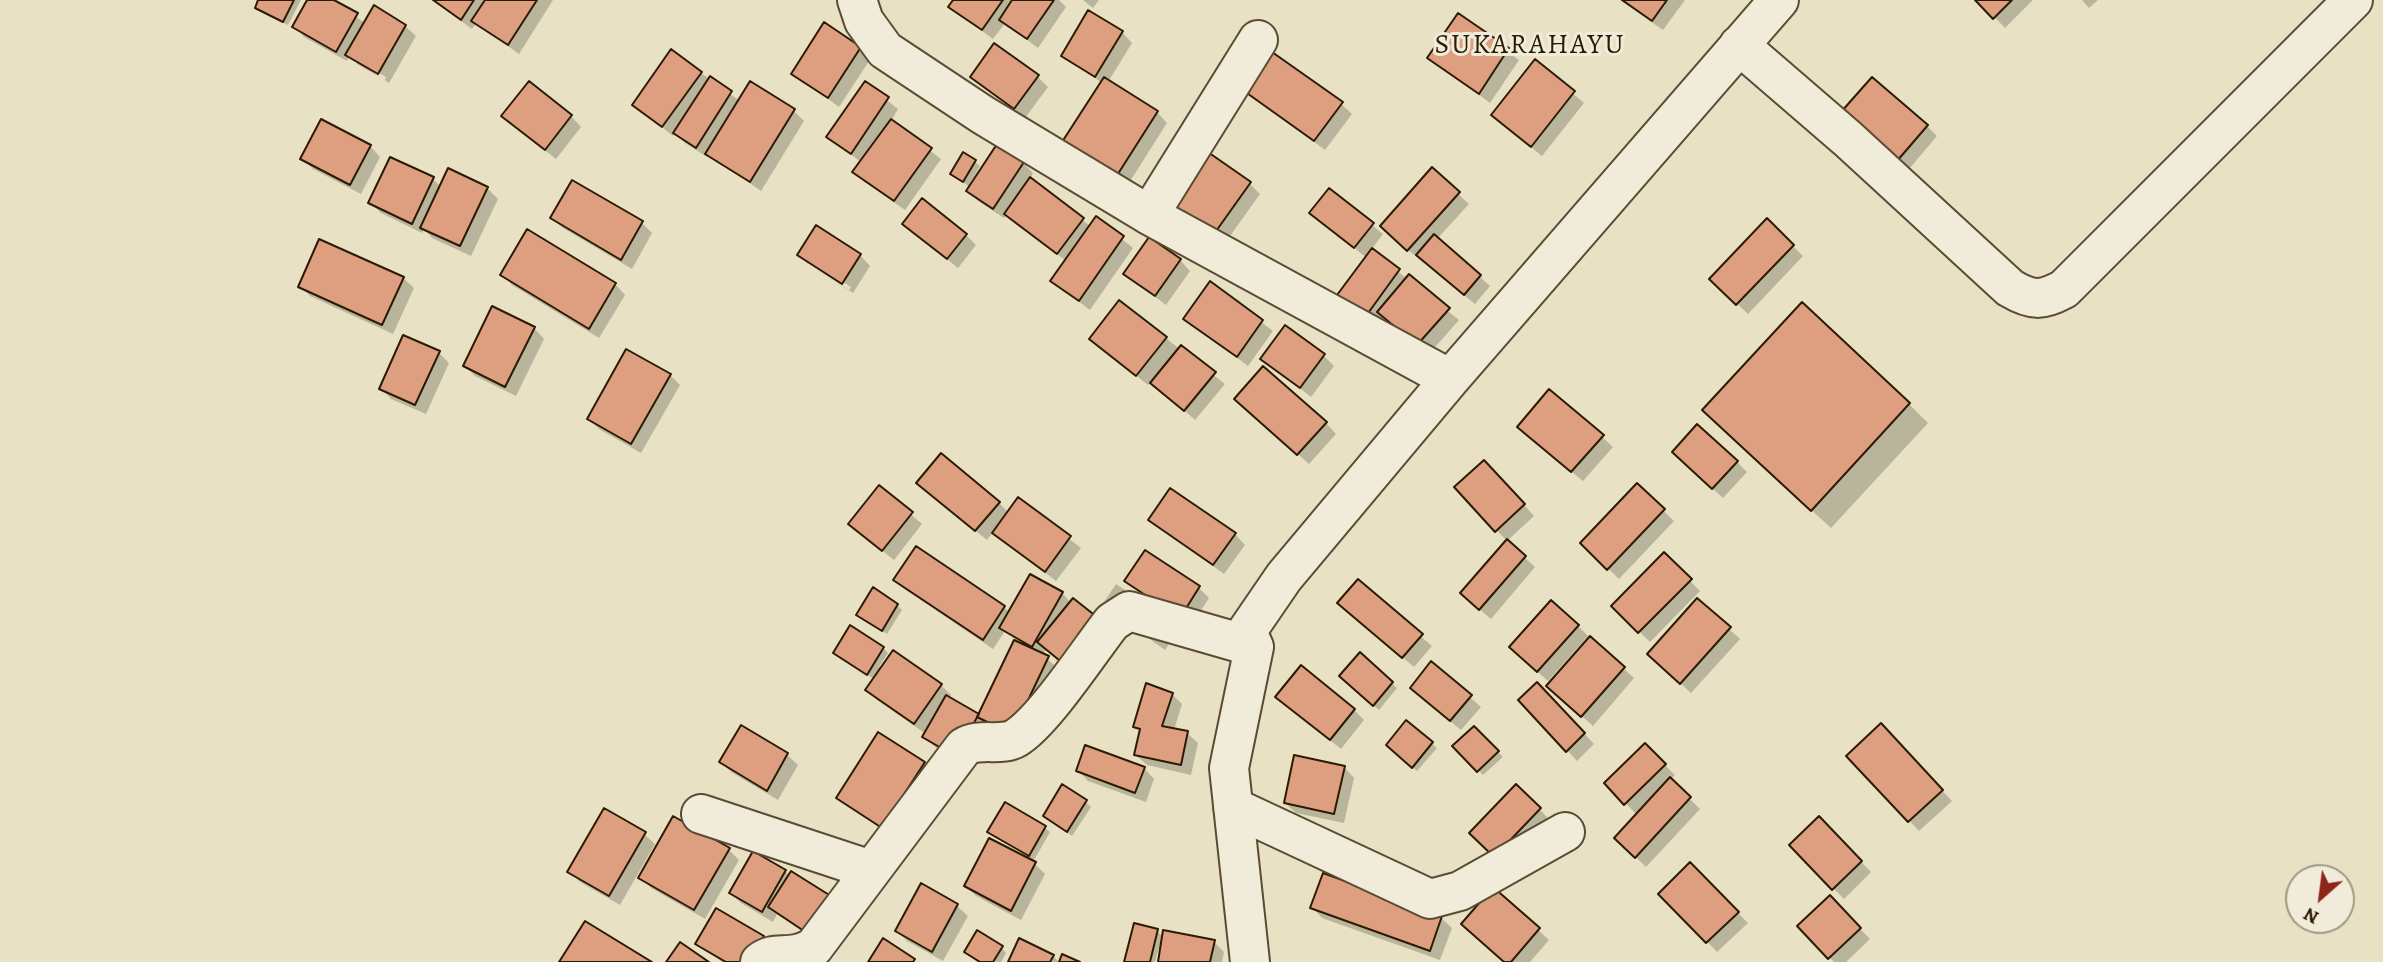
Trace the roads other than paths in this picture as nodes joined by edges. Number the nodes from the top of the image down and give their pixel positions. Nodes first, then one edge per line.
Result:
1 (857, 0) edge
2 (1779, 0) edge
3 (2353, 0) edge
4 (1258, 40) dead end
5 (1739, 45) junction
6 (1149, 215) junction
7 (1450, 379) junction
8 (1254, 647) junction
9 (1233, 807) junction
10 (701, 814) dead end
11 (1565, 832) dead end
12 (871, 870) junction
13 (760, 962) edge
14 (1250, 962) edge

1 - 6 street
2 - 5 street
3 - 5 street
4 - 6 street
5 - 7 street
6 - 7 street
7 - 8 street
8 - 9 street
8 - 12 street
9 - 11 street
9 - 14 street
10 - 12 street
12 - 13 street

